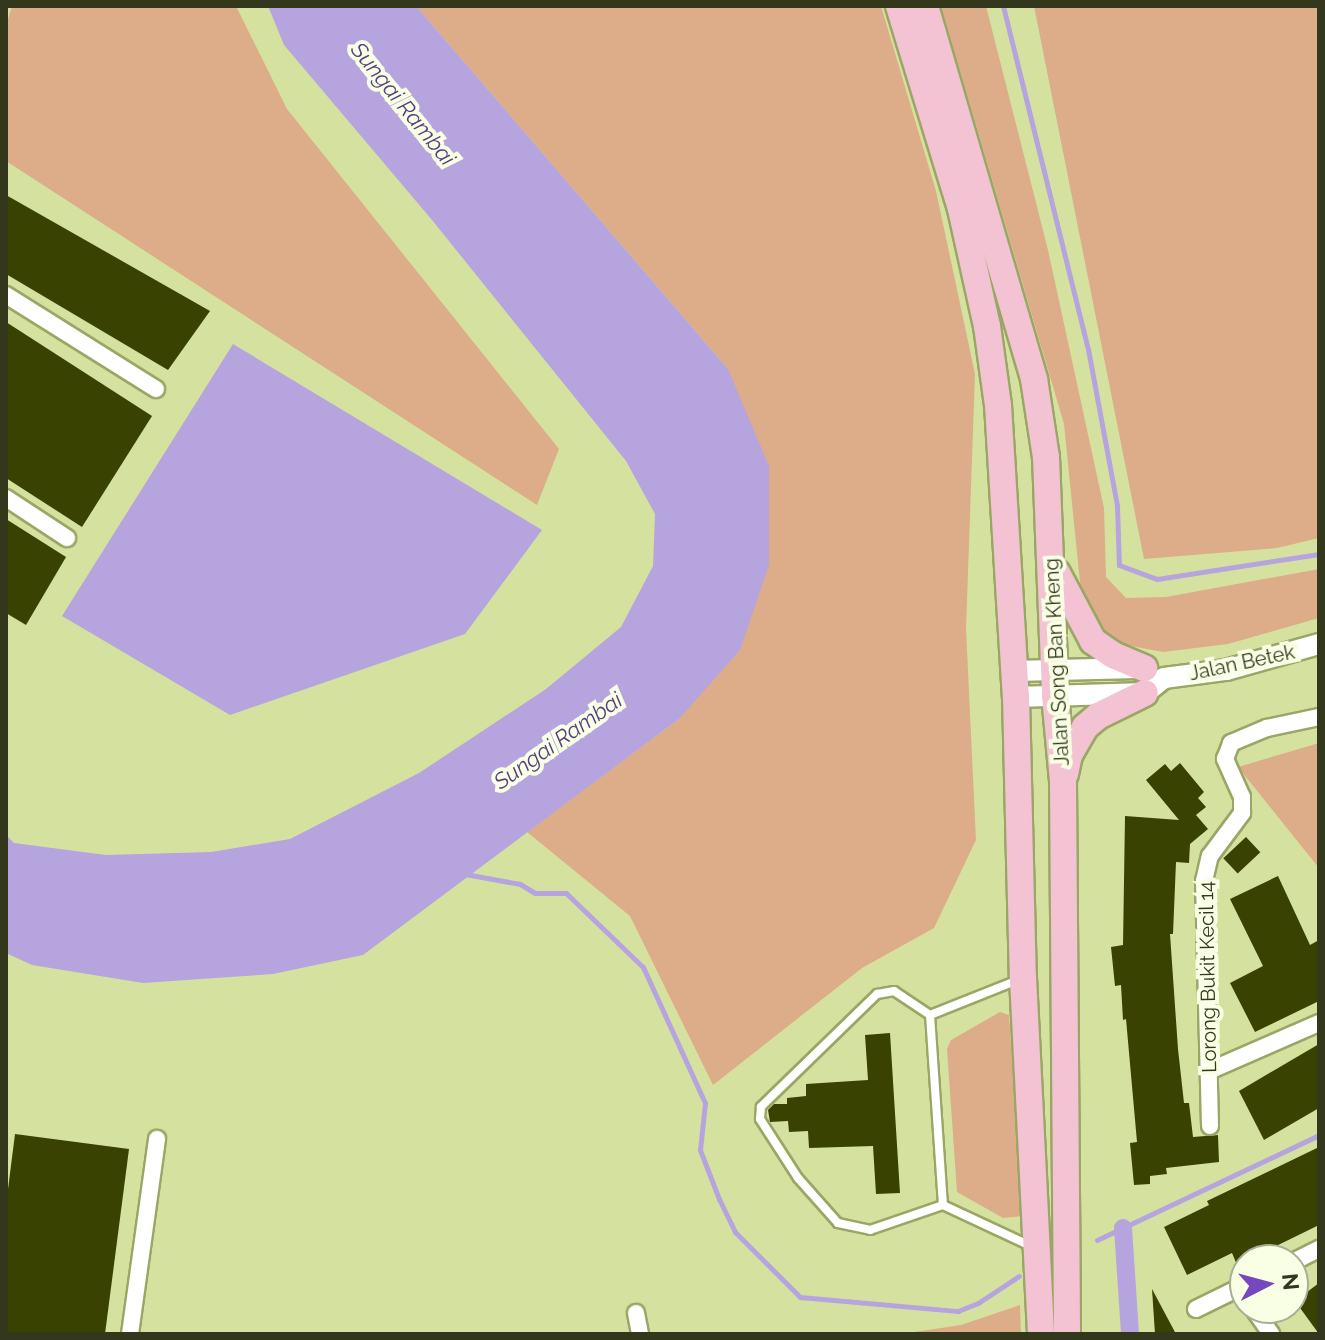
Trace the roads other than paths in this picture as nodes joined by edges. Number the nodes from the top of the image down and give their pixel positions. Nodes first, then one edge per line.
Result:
1 (899, 6) edge
2 (925, 6) edge
3 (6, 295) edge
4 (156, 389) dead end
5 (6, 498) edge
6 (67, 538) dead end
7 (1052, 558) junction
8 (1319, 644) edge
9 (1053, 669) junction
10 (1014, 671) junction
11 (1151, 680) junction
12 (1055, 695) junction
13 (1016, 697) junction
14 (1319, 717) edge
15 (1063, 782) junction
16 (1023, 978) junction
17 (930, 1015) junction
18 (1319, 1023) edge
19 (1209, 1071) junction
20 (1210, 1126) dead end
21 (157, 1139) dead end
22 (943, 1205) junction
23 (1038, 1249) junction
24 (1229, 1295) edge
25 (1196, 1309) dead end
26 (636, 1313) dead end
27 (130, 1334) edge
28 (640, 1334) edge
29 (1041, 1334) edge
30 (1067, 1334) edge

1 - 10 main road
2 - 7 main road, Jalan Song Ban Kheng
3 - 4 street
5 - 6 street
7 - 9 main road, Jalan Song Ban Kheng
7 - 11 main road
8 - 11 street, Jalan Betek
9 - 10 street, Jalan Betek
9 - 11 street, Jalan Betek
9 - 12 main road, Jalan Song Ban Kheng
10 - 13 main road
11 - 12 street, Jalan Betek
11 - 15 main road
12 - 13 street, Jalan Betek
12 - 15 main road, Jalan Song Ban Kheng
13 - 16 main road
14 - 19 street, Lorong Bukit Kecil 14
15 - 30 main road, Jalan Song Ban Kheng
16 - 17 lane
16 - 23 main road
17 - 22 lane
17 - 22 lane
18 - 19 street
19 - 20 street, Lorong Bukit Kecil 14
21 - 27 street
22 - 23 lane
23 - 29 main road
24 - 25 street
26 - 28 street

